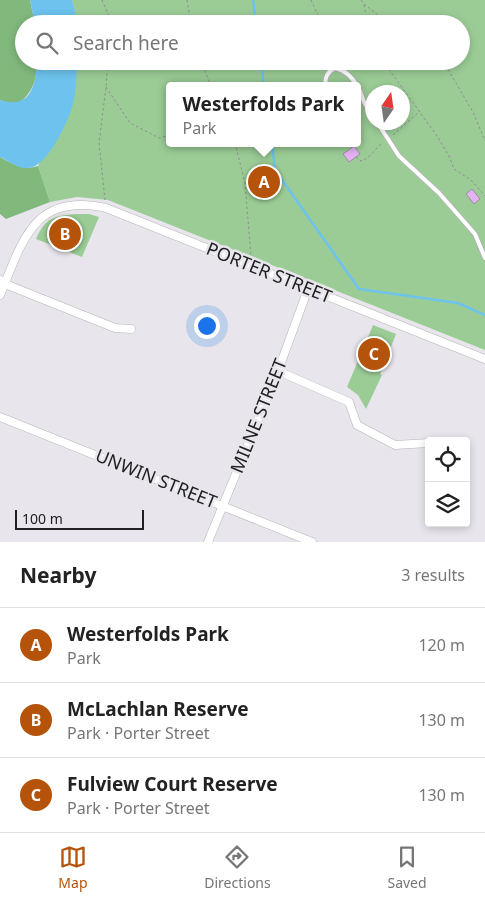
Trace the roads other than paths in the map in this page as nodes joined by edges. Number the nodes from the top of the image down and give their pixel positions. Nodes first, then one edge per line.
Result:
1 (333, 70) edge
2 (343, 70) edge
3 (325, 82) edge
4 (355, 82) edge
5 (361, 94) edge
6 (361, 101) edge
7 (364, 102) joint
8 (382, 130) edge
9 (485, 258) edge
10 (2, 282) edge
11 (308, 289) junction
12 (0, 295) edge
13 (131, 328) dead end
14 (485, 359) edge
15 (278, 370) junction
16 (0, 416) edge
17 (425, 443) edge
18 (222, 506) junction
19 (208, 542) edge
20 (312, 542) edge

1 - 3 lane
2 - 4 lane
5 - 7 lane
6 - 7 lane
8 - 9 lane
10 - 11 street, PORTER STREET
10 - 12 street
10 - 13 street
11 - 14 street, PORTER STREET
11 - 15 street, MILNE STREET
15 - 17 street
15 - 18 street, MILNE STREET
16 - 18 street, UNWIN STREET
18 - 19 street, MILNE STREET
18 - 20 street, UNWIN STREET

